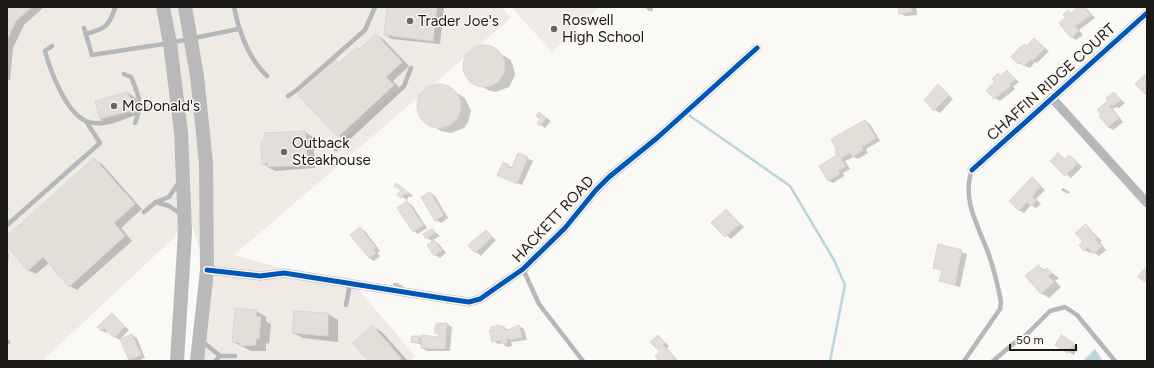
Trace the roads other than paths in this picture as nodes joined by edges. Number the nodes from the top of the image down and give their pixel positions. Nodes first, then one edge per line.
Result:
1 (164, 7) edge
2 (184, 7) edge
3 (234, 7) edge
4 (375, 7) edge
5 (115, 8) edge
6 (1147, 12) edge
7 (84, 28) dead end
8 (238, 29) junction
9 (86, 34) junction
10 (190, 39) junction
11 (170, 43) junction
12 (52, 46) dead end
13 (757, 48) dead end
14 (411, 68) dead end
15 (124, 74) dead end
16 (267, 76) dead end
17 (288, 96) dead end
18 (1052, 98) junction
19 (140, 111) junction
20 (86, 121) junction
21 (135, 123) dead end
22 (336, 149) dead end
23 (972, 170) joint
24 (183, 176) junction
25 (156, 202) junction
26 (1147, 203) edge
27 (144, 212) dead end
28 (185, 217) junction
29 (7, 225) edge
30 (207, 270) junction
31 (524, 270) junction
32 (350, 284) junction
33 (346, 305) dead end
34 (200, 339) junction
35 (220, 356) junction
36 (235, 356) dead end
37 (177, 361) edge
38 (197, 361) edge
39 (215, 361) edge
40 (583, 361) edge
41 (964, 361) edge
42 (993, 361) edge
43 (1115, 361) edge

1 - 11 main road
2 - 10 main road
3 - 8 lane
4 - 17 lane
5 - 9 lane
6 - 18 street, CHAFFIN RIDGE COURT
7 - 9 lane
8 - 10 lane
8 - 16 lane
9 - 11 lane
10 - 11 lane
10 - 30 main road
11 - 24 main road
12 - 20 lane
13 - 31 street, HACKETT ROAD
14 - 22 lane
15 - 19 lane
18 - 23 street, CHAFFIN RIDGE COURT
18 - 26 street
19 - 20 lane
19 - 21 lane
20 - 29 lane
23 - 41 lane
24 - 25 lane
24 - 28 main road
25 - 27 lane
25 - 28 lane
28 - 37 main road
30 - 32 street, HACKETT ROAD
30 - 34 main road
31 - 32 street, HACKETT ROAD
31 - 40 lane
32 - 33 lane
34 - 35 lane
34 - 38 main road
35 - 36 lane
35 - 39 lane
42 - 43 lane

